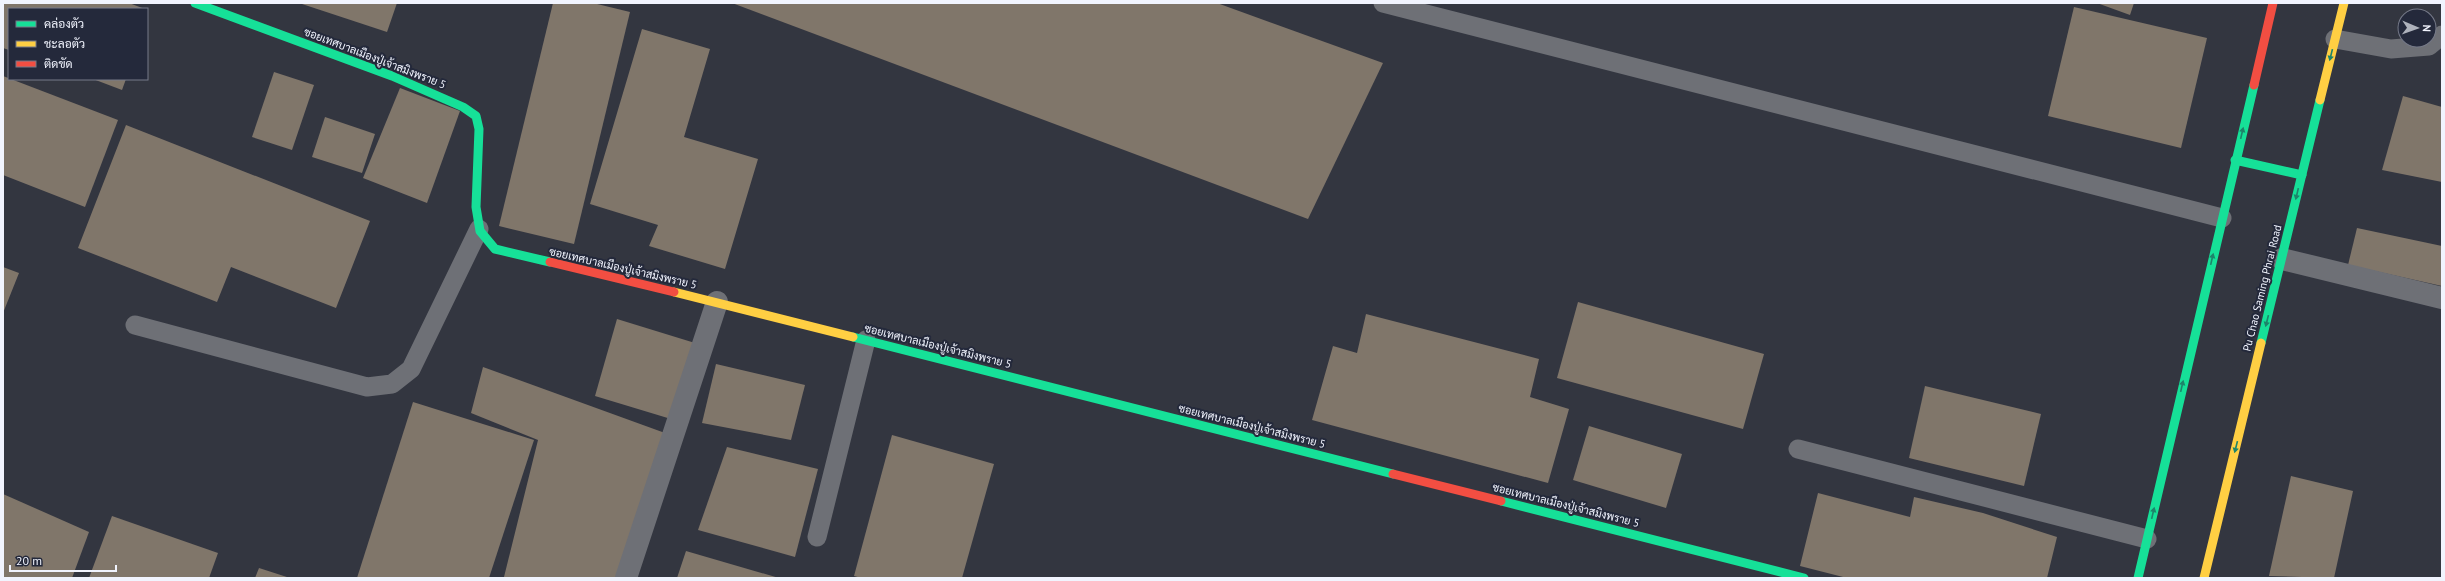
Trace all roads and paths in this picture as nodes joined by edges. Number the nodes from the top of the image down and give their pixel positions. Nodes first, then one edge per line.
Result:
1 (195, 3) edge
2 (1383, 3) edge
3 (2273, 3) edge
4 (2344, 3) edge
5 (2442, 35) edge
6 (2335, 40) junction
7 (2235, 160) junction
8 (2302, 175) junction
9 (2222, 218) junction
10 (479, 229) junction
11 (2282, 259) junction
12 (2442, 298) edge
13 (717, 302) junction
14 (135, 325) dead end
15 (866, 340) junction
16 (1798, 449) dead end
17 (817, 537) dead end
18 (2147, 539) junction
19 (626, 578) edge
20 (1804, 578) edge
21 (2138, 578) edge
22 (2204, 578) edge

1 - 10 street, ซอยเทศบาลเมืองปู่เจ้าสมิงพราย 5
2 - 9 lane
7 -> 3 street
4 - 6 street, Pu Chao Saming Phrai Road
5 - 6 lane
6 -> 8 street, Pu Chao Saming Phrai Road
7 - 8 street
7 - 9 street
8 -> 11 street, Pu Chao Saming Phrai Road
18 -> 9 street
10 - 13 street, ซอยเทศบาลเมืองปู่เจ้าสมิงพราย 5
10 - 14 lane
11 - 12 street
11 -> 22 street, Pu Chao Saming Phrai Road
13 - 15 street, ซอยเทศบาลเมืองปู่เจ้าสมิงพราย 5
13 - 19 street
15 - 17 lane
15 - 20 street, ซอยเทศบาลเมืองปู่เจ้าสมิงพราย 5
16 - 18 lane
18 - 21 street

